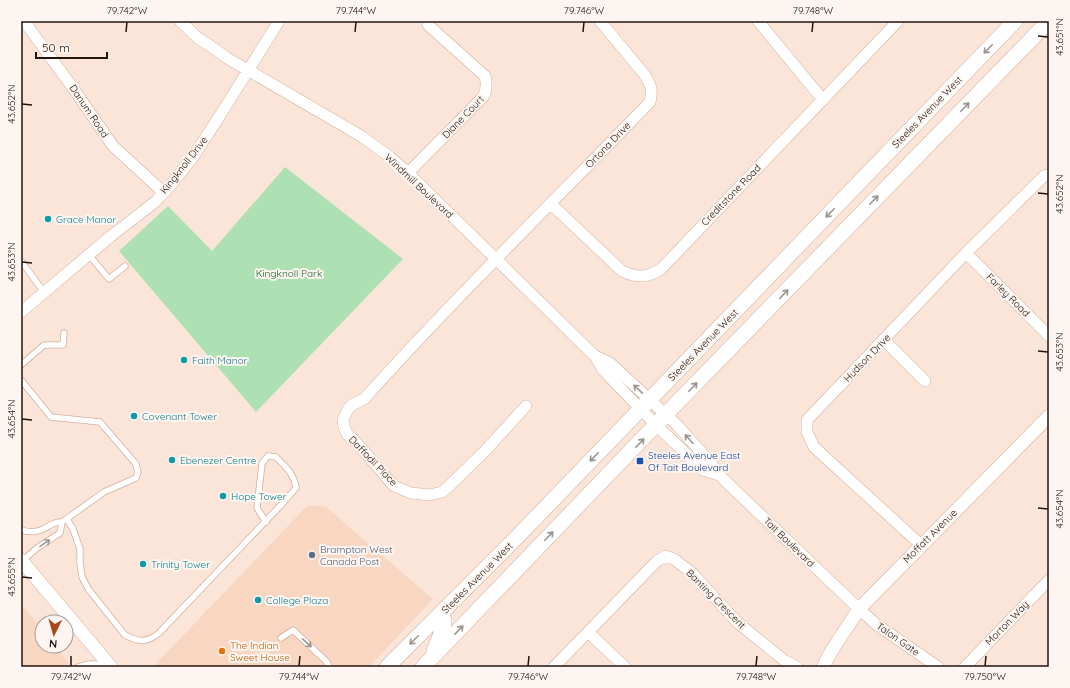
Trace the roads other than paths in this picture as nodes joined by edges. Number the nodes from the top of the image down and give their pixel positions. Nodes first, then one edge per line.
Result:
1 (24, 21) edge
2 (180, 21) edge
3 (279, 21) edge
4 (600, 21) edge
5 (758, 21) edge
6 (898, 21) edge
7 (1015, 21) edge
8 (1049, 21) edge
9 (428, 25) dead end
10 (248, 70) junction
11 (823, 100) junction
12 (408, 174) junction
13 (1049, 175) edge
14 (163, 192) junction
15 (551, 204) junction
16 (966, 254) junction
17 (89, 255) junction
18 (496, 259) junction
19 (21, 261) edge
20 (125, 266) dead end
21 (23, 268) edge
22 (44, 292) junction
23 (21, 312) edge
24 (64, 333) dead end
25 (1049, 336) edge
26 (884, 340) junction
27 (21, 365) edge
28 (21, 380) edge
29 (925, 381) dead end
30 (645, 404) junction
31 (526, 406) dead end
32 (1049, 416) edge
33 (663, 421) junction
34 (719, 475) junction
35 (65, 520) junction
36 (266, 522) junction
37 (21, 530) edge
38 (921, 546) junction
39 (21, 560) edge
40 (1049, 580) edge
41 (859, 609) junction
42 (441, 614) junction
43 (588, 632) junction
44 (281, 638) dead end
45 (427, 662) edge
46 (110, 666) edge
47 (78, 667) edge
48 (329, 667) edge
49 (387, 667) edge
50 (554, 667) edge
51 (625, 667) edge
52 (797, 667) edge
53 (823, 667) edge
54 (938, 667) edge
55 (965, 667) edge

1 - 14 street, Danum Road
2 - 10 street, Windmill Boulevard
3 - 10 street, Kingknoll Drive
4 - 15 street, Ortona Drive
5 - 11 street
6 - 11 street, Creditstone Road
7 -> 30 main road, Steeles Avenue West
33 -> 8 main road
9 - 12 street, Diane Court
10 - 12 street, Windmill Boulevard
10 - 14 street, Kingknoll Drive
11 - 15 street, Creditstone Road
12 - 18 street, Windmill Boulevard
13 - 16 street, Hudson Drive
14 - 17 street, Kingknoll Drive
15 - 18 street, Ortona Drive
16 - 25 street, Farley Road
16 - 26 street, Hudson Drive
17 - 20 lane
17 - 22 street, Kingknoll Drive
18 - 30 street, Windmill Boulevard
18 - 31 street, Daffodil Place
19 - 21 lane
21 - 22 lane
22 - 23 street, Kingknoll Drive
24 - 27 lane
26 - 29 street
26 - 38 street, Hudson Drive
28 - 35 lane
30 - 33 street, Windmill Boulevard
30 - 33 street, Windmill Boulevard
30 -> 42 main road, Steeles Avenue West
32 - 38 street, Moffatt Avenue
34 -> 33 street, Tait Boulevard
33 - 34 street, Tait Boulevard
45 -> 33 main road
34 - 41 street, Tait Boulevard
35 - 36 lane
35 - 37 lane
39 -> 35 lane
36 - 36 lane
38 - 41 street, Moffatt Avenue
39 - 46 street
40 - 55 street, Morton Way
41 - 53 street, Moffatt Avenue
41 - 54 street, Talon Gate
42 - 45 main road
42 -> 49 main road, Steeles Avenue West
43 - 50 street, Banting Crescent
43 - 51 street
43 - 52 street, Banting Crescent
44 -> 48 lane
46 - 47 lane

